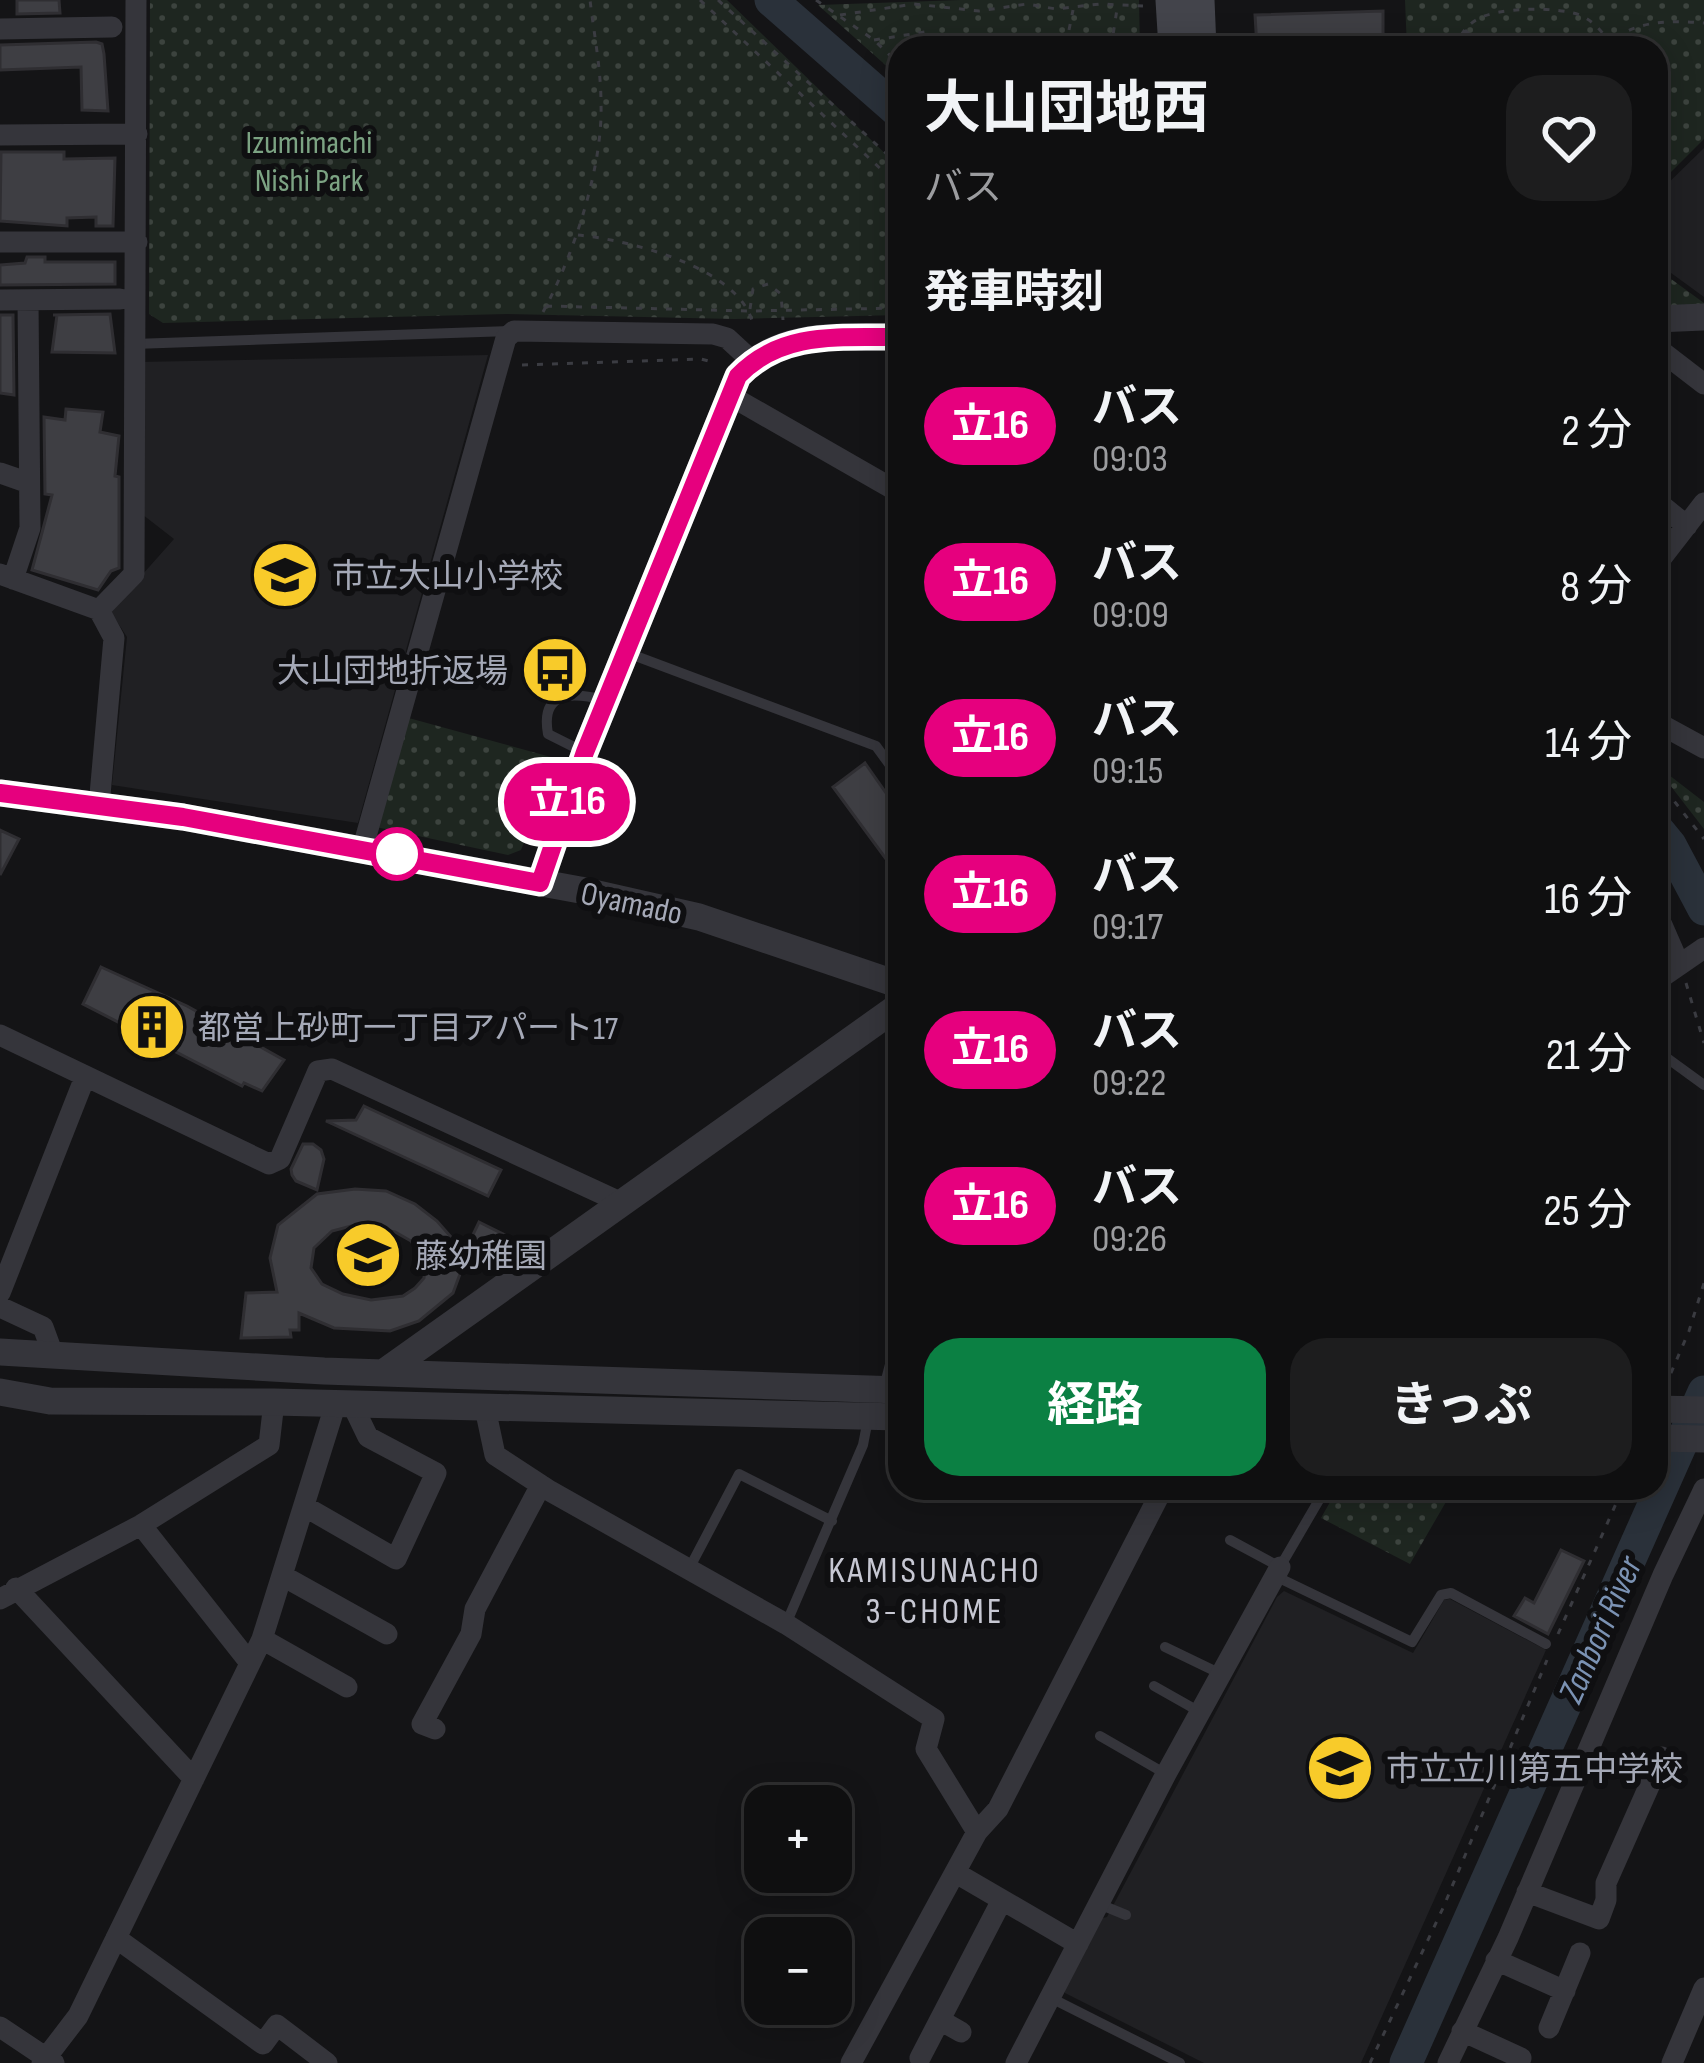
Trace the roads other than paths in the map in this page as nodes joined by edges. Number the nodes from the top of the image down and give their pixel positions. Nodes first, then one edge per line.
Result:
1 (136, 0) edge
2 (1198, 0) edge
3 (1158, 3) edge
4 (112, 27) dead end
5 (0, 28) edge
6 (1170, 36) edge
7 (1200, 36) edge
8 (137, 134) junction
9 (0, 135) edge
10 (0, 242) edge
11 (136, 242) junction
12 (121, 299) dead end
13 (0, 300) edge
14 (28, 300) junction
15 (1704, 317) edge
16 (1668, 318) edge
17 (514, 331) junction
18 (888, 338) edge
19 (132, 344) junction
20 (1668, 356) edge
21 (752, 361) junction
22 (726, 381) junction
23 (1704, 384) edge
24 (0, 473) edge
25 (29, 483) junction
26 (888, 485) edge
27 (1704, 503) edge
28 (1668, 511) edge
29 (1687, 526) junction
30 (1668, 551) edge
31 (7, 576) edge
32 (100, 610) junction
33 (625, 652) junction
34 (606, 701) junction
35 (1668, 728) edge
36 (1704, 748) edge
37 (585, 752) junction
38 (888, 762) edge
39 (0, 793) edge
40 (99, 806) junction
41 (362, 847) junction
42 (540, 883) junction
43 (1668, 933) edge
44 (1690, 957) edge
45 (888, 981) edge
46 (888, 1014) edge
47 (0, 1035) edge
48 (1668, 1059) edge
49 (85, 1077) junction
50 (1704, 1085) edge
51 (622, 1203) junction
52 (0, 1293) edge
53 (0, 1307) edge
54 (0, 1352) edge
55 (54, 1357) junction
56 (384, 1372) junction
57 (888, 1390) edge
58 (0, 1392) edge
59 (274, 1402) junction
60 (1668, 1404) edge
61 (344, 1406) junction
62 (485, 1408) junction
63 (1704, 1410) edge
64 (869, 1416) junction
65 (888, 1417) edge
66 (1668, 1438) edge
67 (1704, 1438) edge
68 (541, 1485) junction
69 (1704, 1491) edge
70 (1156, 1500) edge
71 (1319, 1500) edge
72 (304, 1506) junction
73 (832, 1521) junction
74 (141, 1525) junction
75 (1230, 1540) dead end
76 (690, 1567) junction
77 (1278, 1571) junction
78 (283, 1576) junction
79 (8, 1593) edge
80 (786, 1624) junction
81 (387, 1634) dead end
82 (262, 1639) junction
83 (1546, 1644) dead end
84 (1166, 1647) dead end
85 (250, 1663) junction
86 (1221, 1675) junction
87 (1154, 1686) dead end
88 (347, 1687) dead end
89 (1200, 1712) junction
90 (435, 1729) dead end
91 (1100, 1736) dead end
92 (1662, 1757) dead end
93 (1166, 1774) junction
94 (194, 1779) junction
95 (977, 1832) junction
96 (956, 1873) junction
97 (1527, 1892) junction
98 (1002, 1900) junction
99 (1100, 1904) junction
100 (1126, 1916) dead end
101 (116, 1938) junction
102 (1078, 1944) junction
103 (1580, 1953) dead end
104 (1496, 1960) junction
105 (1704, 1988) edge
106 (1565, 1990) junction
107 (1049, 1997) junction
108 (940, 2020) junction
109 (0, 2027) edge
110 (1549, 2028) dead end
111 (1462, 2031) junction
112 (962, 2032) dead end
113 (920, 2058) dead end
114 (48, 2061) edge
115 (327, 2063) edge
116 (851, 2063) edge
117 (1016, 2063) edge
118 (1180, 2063) edge
119 (1448, 2063) edge
120 (1519, 2063) edge
121 (1672, 2063) edge

1 - 8 street
2 - 7 main road
3 - 6 main road
4 - 5 street
8 - 9 street
8 - 11 street
10 - 11 street
11 - 19 street
12 - 14 street
13 - 14 street
14 - 25 street
15 - 16 street
17 - 19 lane
17 - 21 street
17 - 41 street
18 - 21 street
19 - 32 street
20 - 23 street
21 - 22 street
22 - 26 street
22 - 33 street
24 - 25 street
25 - 31 street
27 - 29 street
28 - 29 street
29 - 30 street
31 - 32 street
32 - 40 street
33 - 34 street
33 - 38 lane
34 - 37 street
34 - 37 lane
35 - 36 street
37 - 42 street
39 - 40 street, Oyamado
40 - 41 street, Oyamado
41 - 42 street, Oyamado
42 - 45 street, Oyamado
43 - 44 street
46 - 51 street
47 - 49 street
48 - 50 lane
49 - 51 street
49 - 52 street
51 - 56 street
53 - 55 street
54 - 55 street
55 - 56 street
56 - 57 street
56 - 61 street
58 - 59 street
59 - 61 street
59 - 74 street
60 - 63 street
61 - 62 street
61 - 72 street
61 - 72 street
62 - 64 street
62 - 68 street
64 - 65 street
64 - 73 lane
66 - 67 street
68 - 76 street
68 - 90 street
69 - 97 street
70 - 95 street
71 - 77 lane
72 - 78 street
73 - 76 lane
73 - 80 lane
74 - 79 street
74 - 85 street
75 - 77 lane
76 - 80 street
77 - 83 lane
77 - 86 street
78 - 81 street
78 - 82 street
79 - 94 street
80 - 95 street
82 - 85 street
82 - 88 street
84 - 86 lane
85 - 94 street
86 - 89 street
87 - 89 lane
89 - 93 street
91 - 93 lane
92 - 97 street
93 - 99 street
94 - 101 street
95 - 96 street
96 - 98 street
96 - 116 street
97 - 104 street
98 - 102 street
98 - 108 street
99 - 100 lane
99 - 102 street
101 - 114 street
101 - 115 street
102 - 107 street
103 - 106 street
104 - 106 street
104 - 111 street
105 - 121 street
106 - 110 street
107 - 117 street
107 - 118 lane
108 - 112 street
108 - 113 street
109 - 114 street
111 - 119 street
111 - 120 street

